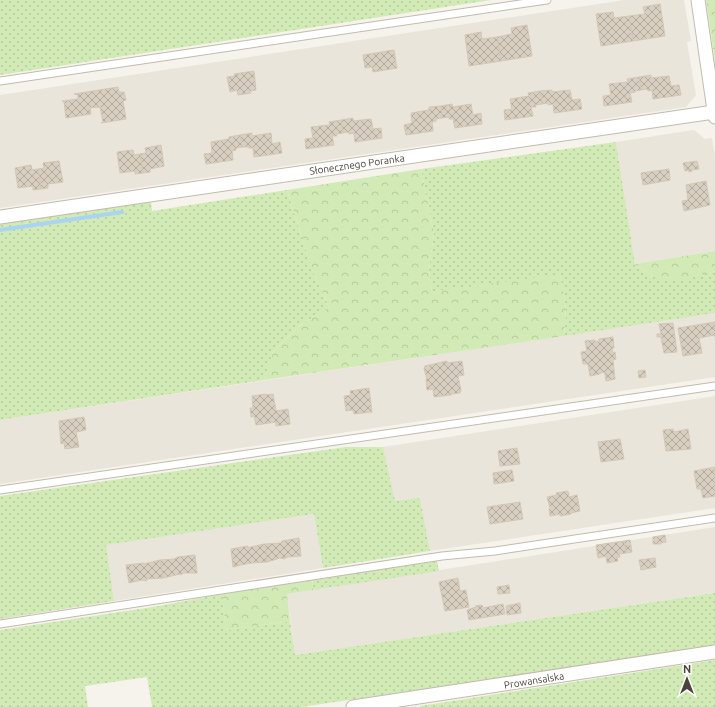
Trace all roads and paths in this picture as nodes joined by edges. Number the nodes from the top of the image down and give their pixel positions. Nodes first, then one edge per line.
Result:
1 (547, 0) edge
2 (698, 0) edge
3 (0, 81) edge
4 (715, 114) edge
5 (0, 217) edge
6 (715, 386) edge
7 (0, 490) edge
8 (715, 518) edge
9 (0, 624) edge
10 (715, 652) edge
11 (353, 707) edge

1 - 3 lane
2 - 4 street
4 - 5 street, Słonecznego Poranka
6 - 7 lane
8 - 9 lane
10 - 11 street, Prowansalska

